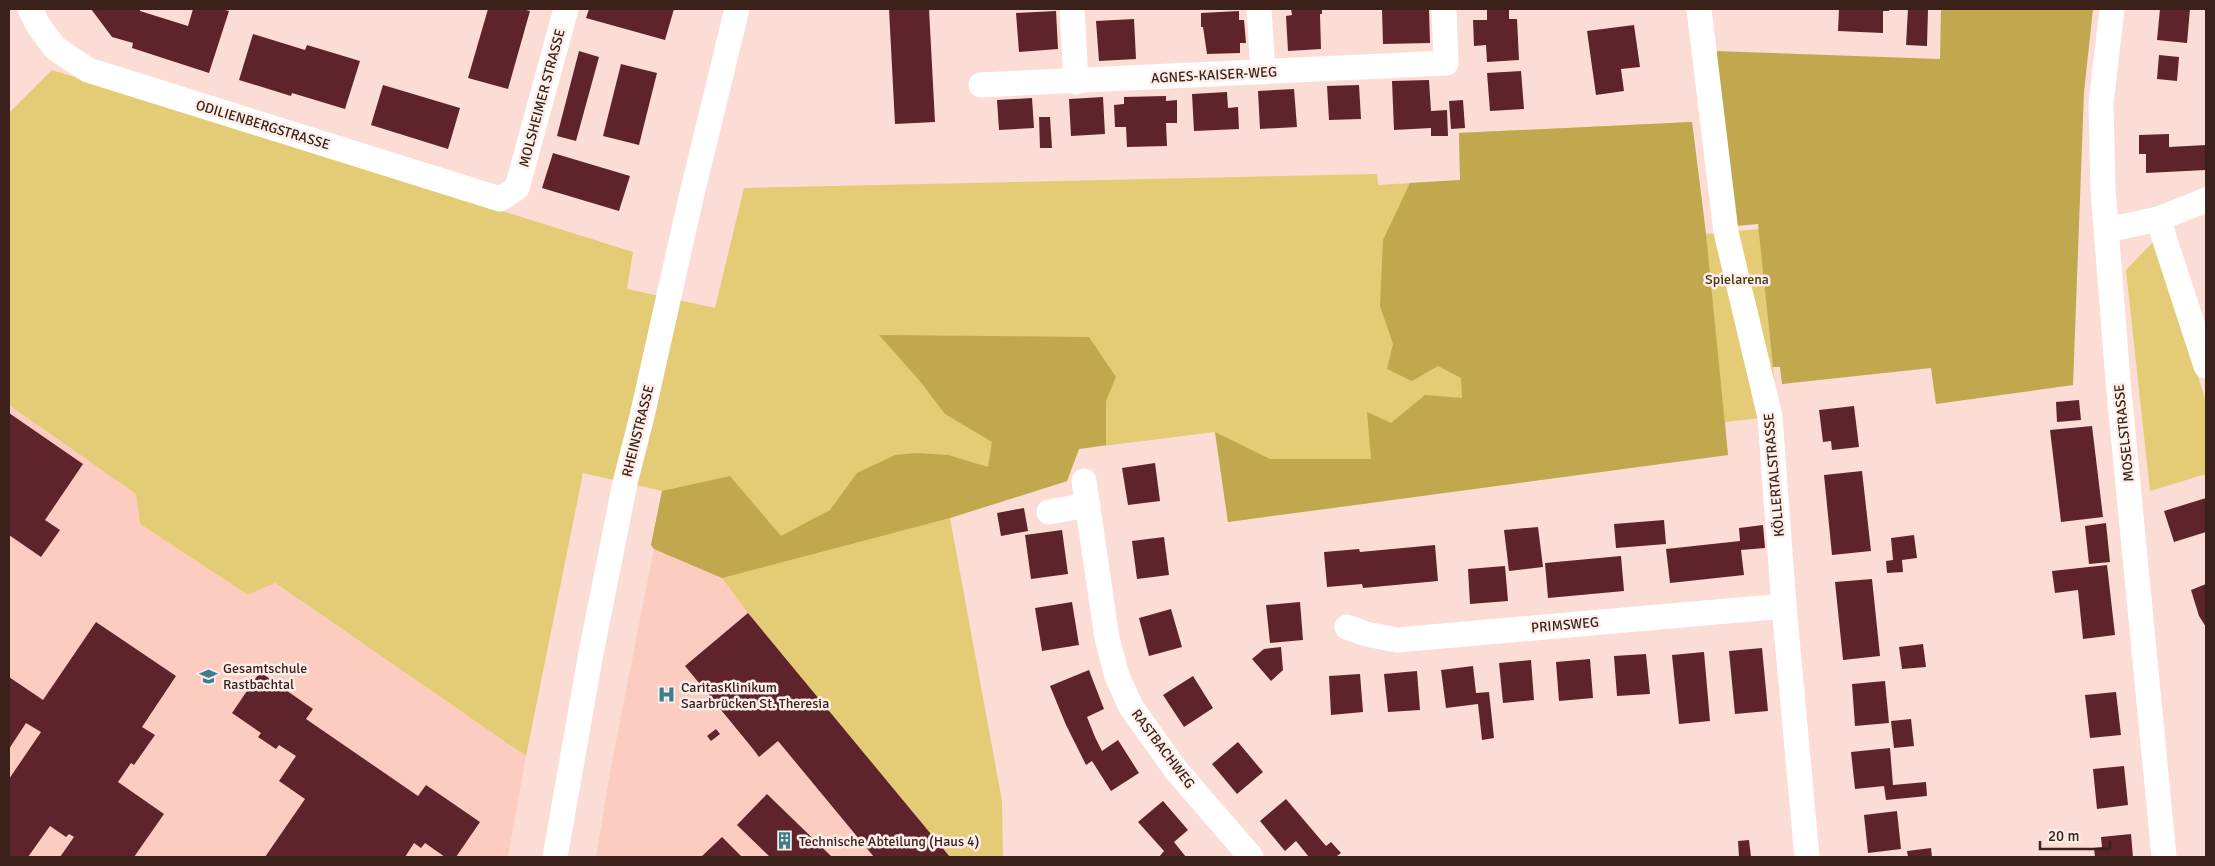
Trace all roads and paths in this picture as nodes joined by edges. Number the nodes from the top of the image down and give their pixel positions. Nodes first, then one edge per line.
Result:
1 (30, 9) edge
2 (566, 9) edge
3 (737, 9) edge
4 (1072, 9) edge
5 (1259, 9) edge
6 (1444, 9) edge
7 (1699, 9) edge
8 (2112, 9) edge
9 (1263, 72) junction
10 (1076, 82) junction
11 (981, 85) dead end
12 (517, 188) joint
13 (2206, 200) edge
14 (2158, 219) junction
15 (2107, 230) junction
16 (2206, 366) edge
17 (1049, 512) dead end
18 (1784, 606) junction
19 (1347, 627) dead end
20 (555, 857) edge
21 (1251, 857) edge
22 (1807, 857) edge
23 (2164, 857) edge

1 - 12 street, ODILIENBERGSTRASSE
2 - 12 street, MOLSHEIMER STRASSE
3 - 20 street, RHEINSTRASSE
4 - 10 street
5 - 9 street
6 - 9 street, AGNES-KAISER-WEG
7 - 18 street, KÖLLERTALSTRASSE
8 - 15 street, MOSELSTRASSE
9 - 10 street, AGNES-KAISER-WEG
10 - 11 street, AGNES-KAISER-WEG
13 - 14 street
14 - 15 street
14 - 16 street
15 - 23 street, MOSELSTRASSE
17 - 21 street, RASTBACHWEG
18 - 19 street, PRIMSWEG
18 - 22 street, KÖLLERTALSTRASSE

